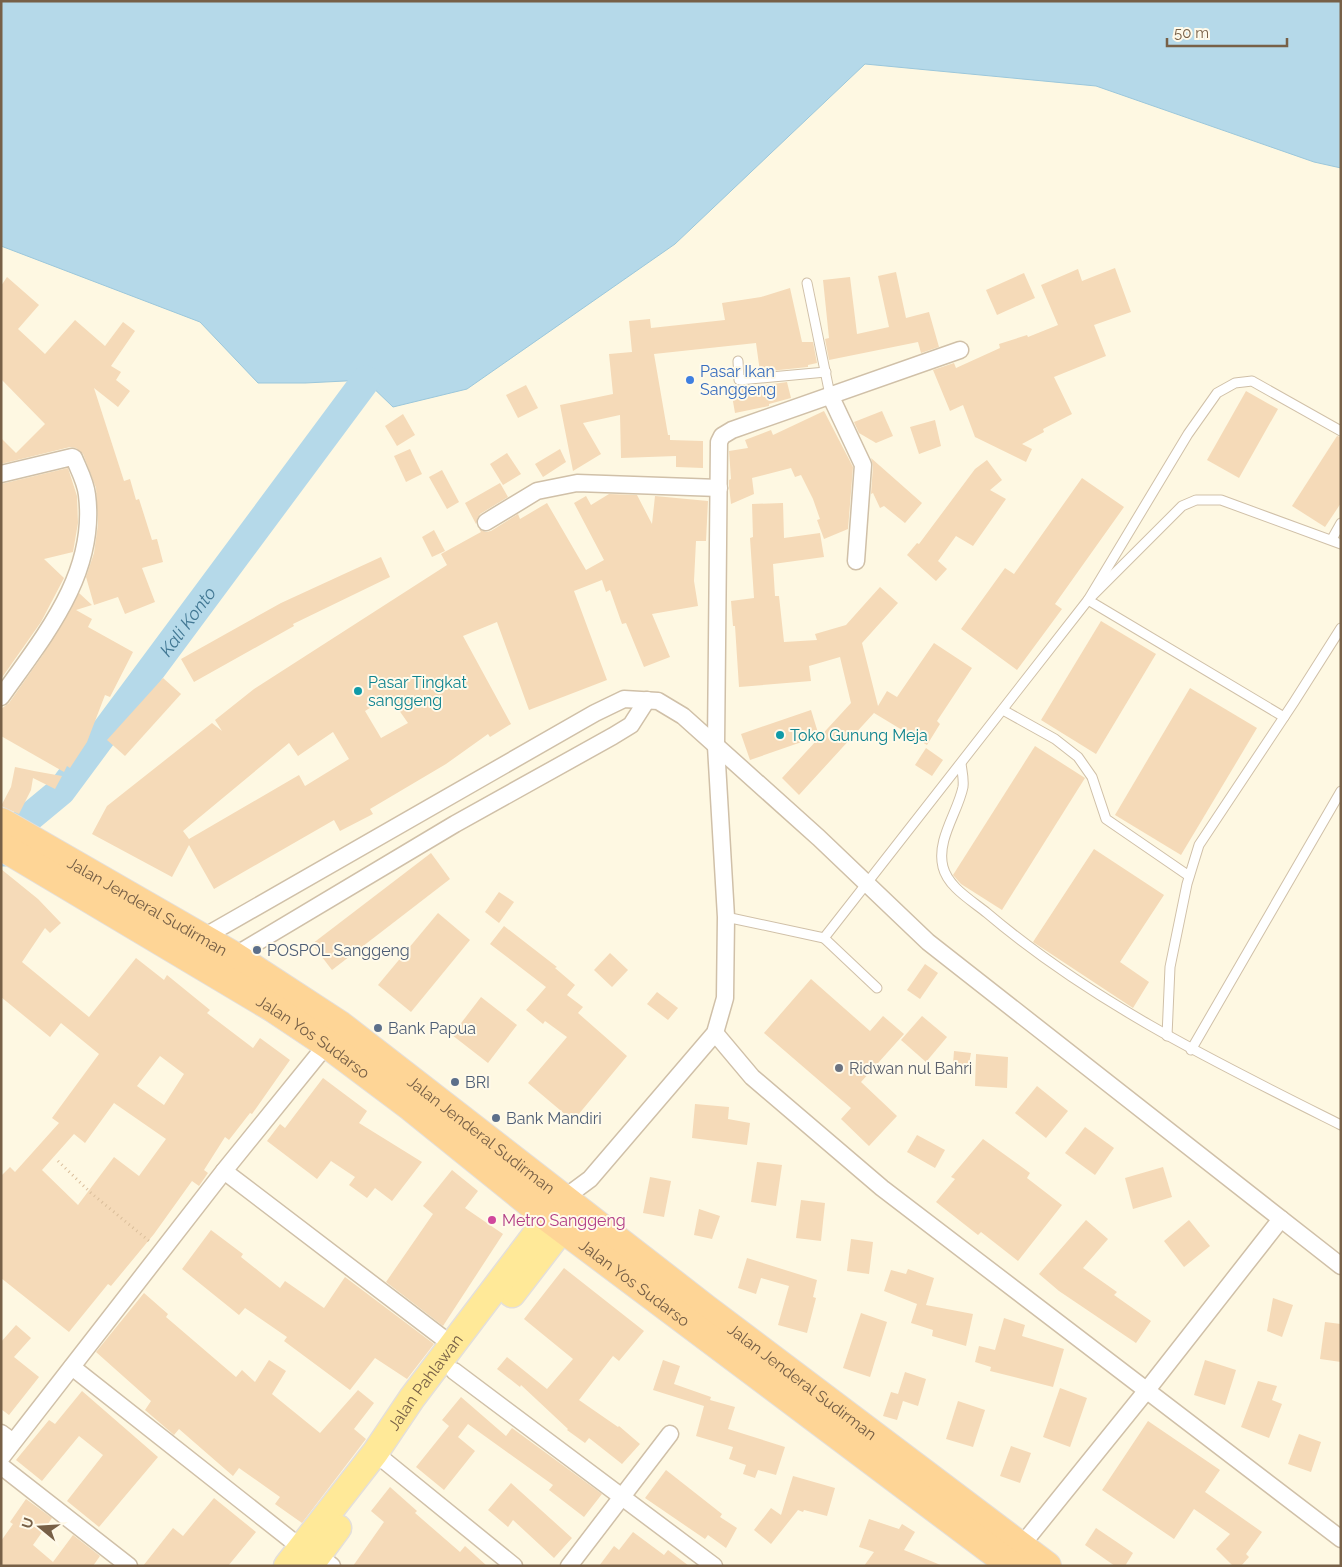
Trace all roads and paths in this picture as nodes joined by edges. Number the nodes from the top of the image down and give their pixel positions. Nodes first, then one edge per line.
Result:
1 (807, 284) dead end
2 (960, 350) dead end
3 (738, 361) dead end
4 (826, 372) junction
5 (830, 395) junction
6 (1341, 431) edge
7 (1, 474) edge
8 (719, 488) junction
9 (486, 522) dead end
10 (1341, 523) edge
11 (1332, 539) junction
12 (1341, 544) edge
13 (856, 561) dead end
14 (1088, 600) junction
15 (1341, 628) edge
16 (1, 697) edge
17 (646, 700) junction
18 (1003, 710) junction
19 (1284, 717) junction
20 (551, 740) junction
21 (716, 746) junction
22 (566, 763) junction
23 (961, 764) junction
24 (1341, 791) edge
25 (441, 803) junction
26 (455, 824) junction
27 (10, 837) edge
28 (1189, 876) junction
29 (868, 884) junction
30 (726, 918) junction
31 (202, 938) junction
32 (824, 938) junction
33 (234, 956) junction
34 (877, 988) dead end
35 (715, 1033) junction
36 (1167, 1036) junction
37 (327, 1044) junction
38 (1191, 1050) junction
39 (1341, 1125) edge
40 (58, 1161) dead end
41 (224, 1171) junction
42 (562, 1214) junction
43 (1280, 1219) junction
44 (161, 1251) junction
45 (1341, 1266) edge
46 (452, 1345) junction
47 (72, 1366) junction
48 (454, 1371) junction
49 (1148, 1390) junction
50 (670, 1434) dead end
51 (7, 1438) edge
52 (1, 1458) edge
53 (380, 1458) junction
54 (1, 1466) edge
55 (621, 1496) junction
56 (1341, 1538) edge
57 (309, 1560) edge
58 (1011, 1560) edge
59 (130, 1566) edge
60 (514, 1566) edge
61 (569, 1566) edge
62 (714, 1566) edge
63 (1047, 1566) edge

1 - 4 lane
2 - 5 street
3 - 4 lane
4 - 5 lane
5 - 8 street
5 - 13 street
6 - 14 lane
7 - 16 street
8 - 9 street
8 - 21 street
10 - 11 lane
11 - 12 lane
11 - 14 lane
14 - 18 lane
14 - 19 lane
15 - 19 lane
17 - 20 street
17 - 21 street
17 - 22 street
18 - 23 lane
18 - 28 lane
19 - 28 lane
20 - 22 street
20 - 25 street
21 - 29 street
21 - 30 street
22 - 26 street
23 - 29 lane
23 - 36 lane
24 - 38 lane
25 - 26 street
25 - 31 street
26 - 33 street
27 - 31 highway, Jalan Jenderal Sudirman
27 - 37 highway, Jalan Yos Sudarso
28 - 36 lane
29 - 32 lane
29 - 43 street
30 - 32 lane
30 - 35 street
31 - 33 highway, Jalan Jenderal Sudirman
32 - 34 lane
33 - 42 highway, Jalan Jenderal Sudirman
35 - 42 street
35 - 49 street
36 - 38 lane
37 - 41 street
37 - 42 highway, Jalan Yos Sudarso
38 - 39 lane
40 - 44 path
41 - 44 street
41 - 46 street
42 - 46 main road, Jalan Pahlawan
42 - 48 main road, Jalan Pahlawan
42 - 58 highway, Jalan Yos Sudarso
43 - 45 street
43 - 49 street
44 - 47 street
46 - 53 main road, Jalan Pahlawan
47 - 51 street
47 - 57 street
48 - 53 main road, Jalan Pahlawan
48 - 55 street
49 - 56 street
49 - 58 street
50 - 55 street
51 - 52 street
53 - 57 main road, Jalan Pahlawan
53 - 60 street
54 - 59 street
55 - 61 street
55 - 62 street
58 - 63 highway

